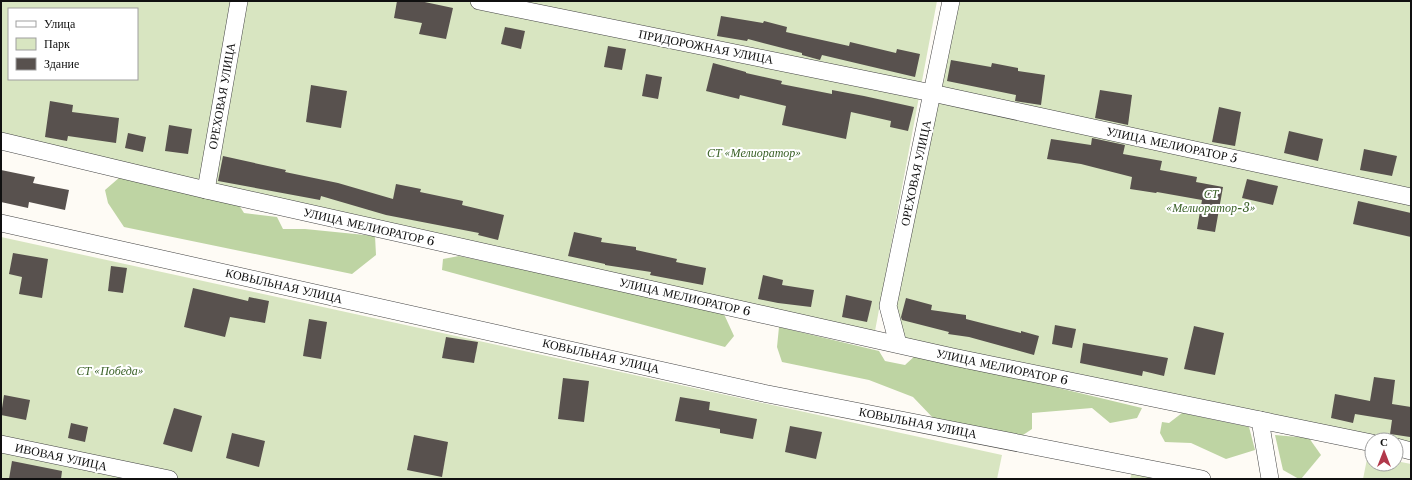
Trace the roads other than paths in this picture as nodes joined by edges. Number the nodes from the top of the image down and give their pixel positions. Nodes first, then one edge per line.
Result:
1 (239, 1) edge
2 (479, 1) edge
3 (951, 1) edge
4 (932, 93) junction
5 (1, 142) edge
6 (206, 190) junction
7 (1411, 197) edge
8 (1, 223) edge
9 (898, 344) junction
10 (1260, 420) junction
11 (1364, 441) edge
12 (1, 444) edge
13 (169, 479) edge
14 (1202, 479) edge
15 (1270, 479) edge

1 - 6 street, ОРЕХОВАЯ УЛИЦА
2 - 4 street, ПРИДОРОЖНАЯ УЛИЦА
3 - 4 street, ОРЕХОВАЯ УЛИЦА
4 - 7 street, УЛИЦА МЕЛИОРАТОР 5
4 - 9 street, ОРЕХОВАЯ УЛИЦА
5 - 6 street, УЛИЦА МЕЛИОРАТОР 6
6 - 9 street, УЛИЦА МЕЛИОРАТОР 6
8 - 14 street, КОВЫЛЬНАЯ УЛИЦА
9 - 10 street, УЛИЦА МЕЛИОРАТОР 6
10 - 11 street, УЛИЦА МЕЛИОРАТОР 6
10 - 15 street
12 - 13 street, ИВОВАЯ УЛИЦА

